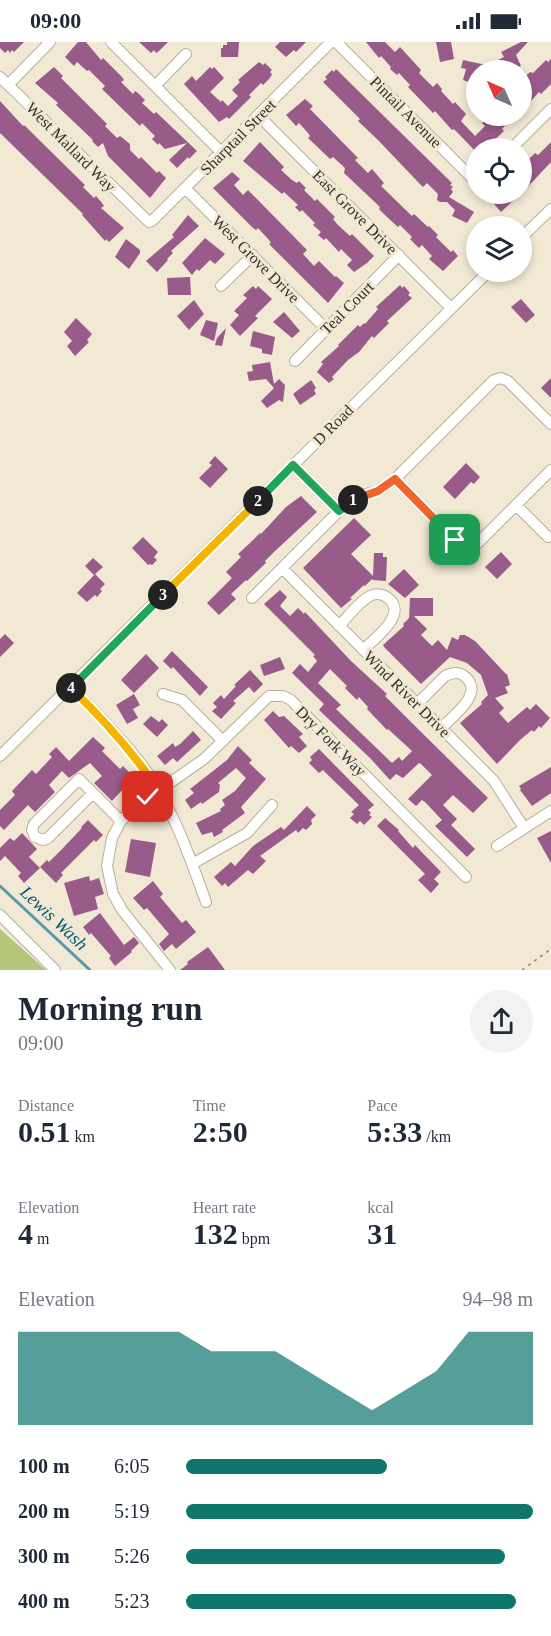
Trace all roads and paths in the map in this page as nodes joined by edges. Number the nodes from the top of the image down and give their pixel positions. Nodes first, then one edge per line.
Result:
1 (50, 42) edge
2 (111, 42) edge
3 (333, 42) edge
4 (186, 54) dead end
5 (4, 81) edge
6 (155, 86) junction
7 (551, 109) edge
8 (259, 116) junction
9 (522, 138) edge
10 (221, 152) junction
11 (466, 172) edge
12 (186, 189) junction
13 (551, 209) edge
14 (141, 217) joint
15 (532, 227) edge
16 (253, 255) junction
17 (399, 255) junction
18 (478, 282) edge
19 (221, 286) dead end
20 (452, 308) junction
21 (326, 329) junction
22 (295, 361) dead end
23 (551, 424) edge
24 (293, 465) junction
25 (551, 470) edge
26 (395, 479) junction
27 (516, 505) junction
28 (339, 511) junction
29 (548, 537) dead end
30 (282, 568) junction
31 (252, 598) dead end
32 (339, 626) junction
33 (363, 650) junction
34 (70, 687) junction
35 (164, 694) dead end
36 (417, 704) junction
37 (441, 728) junction
38 (223, 741) junction
39 (0, 756) edge
40 (159, 791) junction
41 (93, 793) junction
42 (272, 805) dead end
43 (551, 812) edge
44 (120, 821) junction
45 (524, 828) junction
46 (497, 846) dead end
47 (192, 864) junction
48 (466, 877) dead end
49 (206, 902) dead end
50 (0, 915) edge
51 (551, 949) edge
52 (55, 970) edge
53 (170, 970) edge
54 (522, 970) edge

1 - 5 street
2 - 6 street
3 - 8 street, Sharptail Street
3 - 11 street, Pintail Avenue
4 - 6 street
5 - 14 street, West Mallard Way
6 - 10 street
7 - 9 street
8 - 10 street, Sharptail Street
8 - 17 street, East Grove Drive
10 - 12 street, Sharptail Street
12 - 14 street, Sharptail Street
12 - 16 street, West Grove Drive
13 - 15 street
16 - 19 street
16 - 21 street, West Grove Drive
17 - 20 street, East Grove Drive
17 - 21 street, Teal Court
18 - 20 street, D Road
20 - 24 street, D Road
21 - 22 street, Teal Court
23 - 26 street
24 - 28 street
24 - 34 street, D Road
25 - 27 street
26 - 27 street
26 - 28 street
27 - 29 street
28 - 30 street
30 - 31 street
30 - 32 street, Wind River Drive
32 - 33 street, Wind River Drive
32 - 33 street
33 - 36 street, Wind River Drive
34 - 39 street, D Road
34 - 40 street
35 - 38 street
36 - 37 street, Wind River Drive
36 - 37 street
37 - 45 street, Wind River Drive
38 - 40 street, Dry Fork Way
38 - 48 street, Dry Fork Way
40 - 44 street, Dry Fork Way
40 - 47 street
41 - 41 street
41 - 44 street
42 - 47 street
43 - 45 street
44 - 53 street
45 - 46 street
47 - 49 street
50 - 52 street
51 - 54 path

